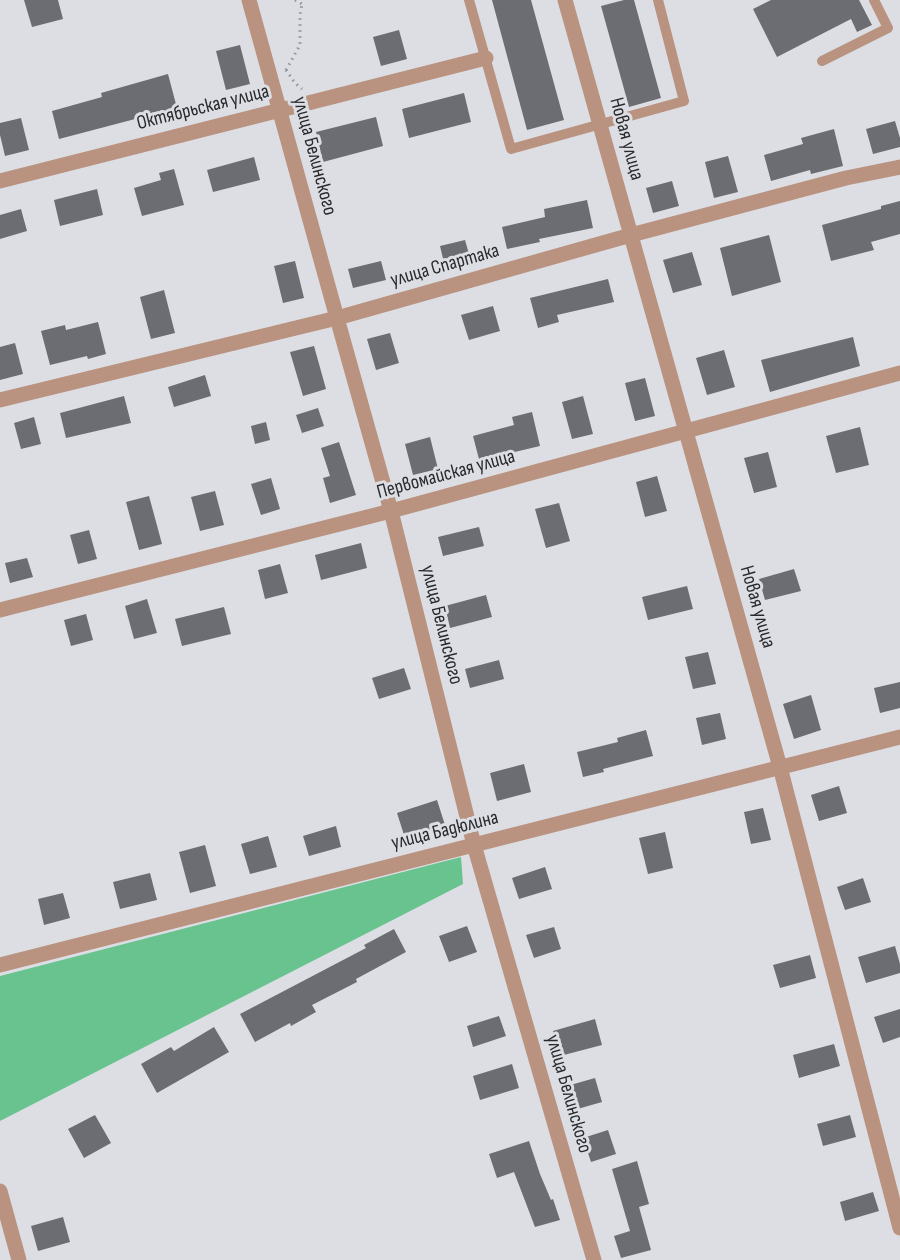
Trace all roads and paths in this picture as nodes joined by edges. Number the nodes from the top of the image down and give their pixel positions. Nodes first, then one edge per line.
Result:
1 (249, 0) edge
2 (295, 0) edge
3 (309, 0) edge
4 (469, 0) edge
5 (565, 0) edge
6 (658, 0) edge
7 (874, 0) edge
8 (302, 4) junction
9 (486, 58) junction
10 (822, 61) dead end
11 (286, 70) junction
12 (272, 83) junction
13 (316, 101) junction
14 (280, 110) junction
15 (601, 125) junction
16 (900, 167) edge
17 (0, 181) edge
18 (631, 236) junction
19 (337, 318) junction
20 (900, 373) edge
21 (0, 400) edge
22 (686, 432) junction
23 (390, 511) junction
24 (0, 610) edge
25 (900, 737) edge
26 (780, 767) junction
27 (474, 845) junction
28 (0, 965) edge
29 (0, 1191) edge
30 (900, 1228) edge
31 (19, 1260) edge
32 (594, 1260) edge

1 - 12 street, улица Белинского
2 - 8 path
3 - 8 path
4 - 9 lane
5 - 15 street, Новая улица
6 - 15 lane
7 - 10 lane
8 - 11 path
9 - 13 street, Октябрьская улица
9 - 15 lane
11 - 12 path
11 - 13 path
12 - 14 street, улица Белинского
13 - 14 street, Октябрьская улица
14 - 17 street, Октябрьская улица
14 - 19 street, улица Белинского
15 - 18 street, Новая улица
16 - 18 street, улица Спартака
18 - 19 street, улица Спартака
18 - 22 street, Новая улица
19 - 21 street, улица Спартака
19 - 23 street, улица Белинского
20 - 22 street, Первомайская улица
22 - 23 street, Первомайская улица
22 - 26 street, Новая улица
23 - 24 street, Первомайская улица
23 - 27 street, улица Белинского
25 - 26 street, улица Бадюлина
26 - 27 street, улица Бадюлина
26 - 30 street, Новая улица
27 - 28 street, улица Бадюлина
27 - 32 street, улица Белинского
29 - 31 street

